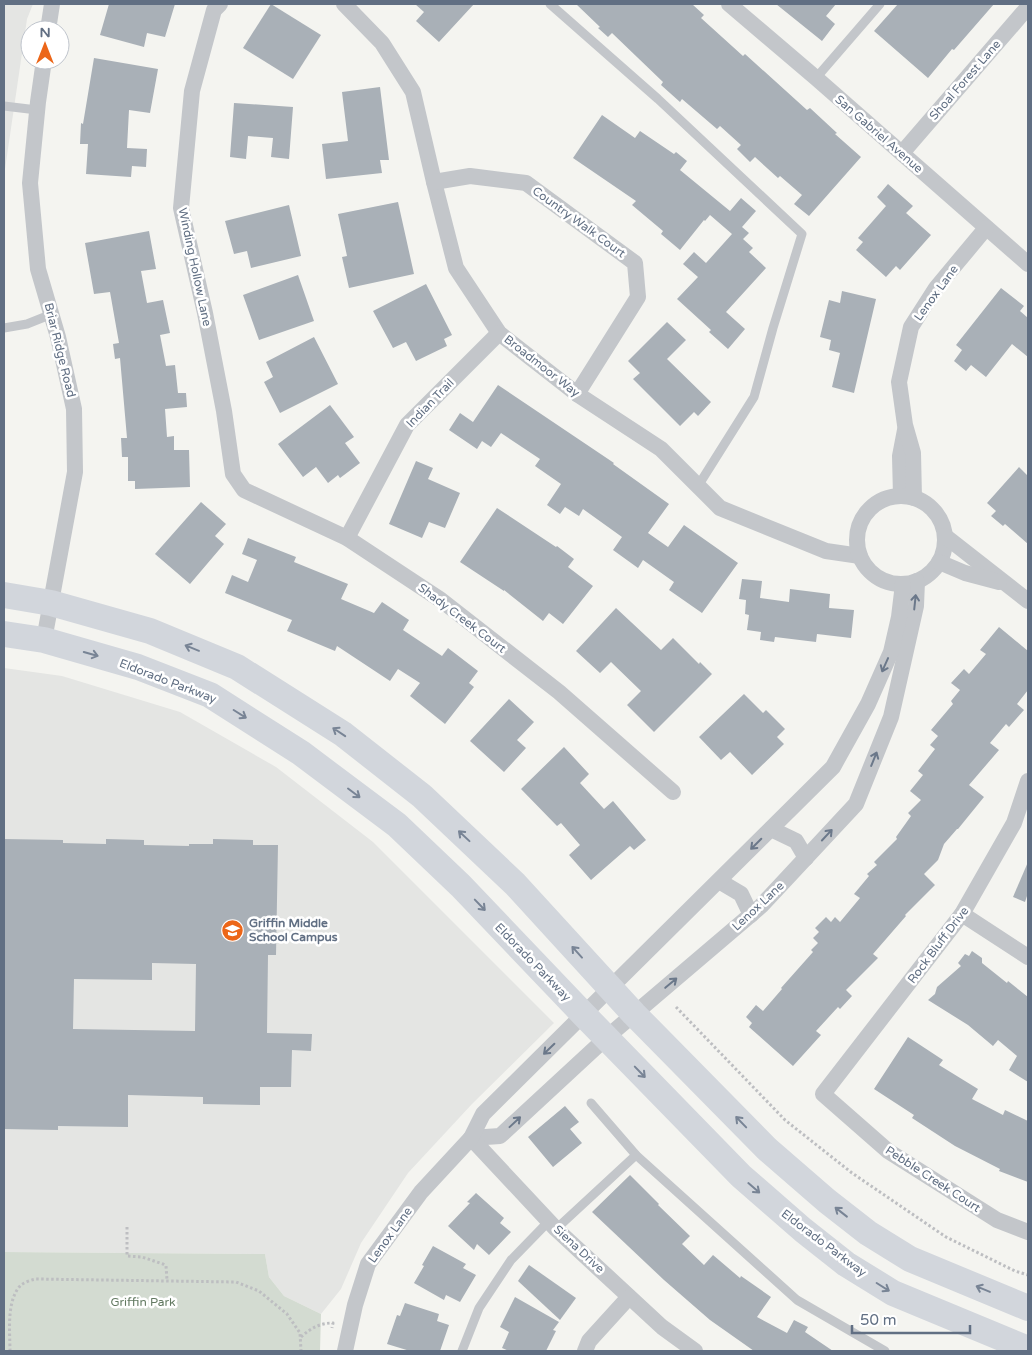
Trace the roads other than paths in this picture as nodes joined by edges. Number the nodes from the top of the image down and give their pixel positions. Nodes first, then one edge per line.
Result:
1 (52, 4) edge
2 (220, 4) edge
3 (344, 4) edge
4 (550, 4) edge
5 (728, 4) edge
6 (880, 4) edge
7 (1028, 6) edge
8 (50, 20) edge
9 (43, 70) edge
10 (816, 78) junction
11 (4, 106) edge
12 (37, 110) junction
13 (902, 154) junction
14 (434, 182) junction
15 (986, 228) junction
16 (1028, 264) edge
17 (52, 314) junction
18 (4, 328) edge
19 (499, 333) junction
20 (577, 394) junction
21 (233, 474) joint
22 (698, 486) junction
23 (907, 497) junction
24 (945, 536) junction
25 (347, 538) junction
26 (859, 549) junction
27 (939, 562) junction
28 (910, 582) junction
29 (1008, 585) junction
30 (4, 595) edge
31 (1028, 601) edge
32 (51, 603) junction
33 (4, 634) edge
34 (44, 640) junction
35 (1028, 781) edge
36 (673, 792) dead end
37 (771, 829) junction
38 (806, 858) junction
39 (719, 881) junction
40 (962, 914) junction
41 (751, 915) junction
42 (1028, 957) edge
43 (610, 988) junction
44 (634, 1014) junction
45 (584, 1015) junction
46 (606, 1038) junction
47 (823, 1094) joint
48 (591, 1103) dead end
49 (471, 1138) junction
50 (636, 1155) junction
51 (552, 1225) junction
52 (1028, 1232) edge
53 (629, 1297) junction
54 (1028, 1308) edge
55 (1028, 1349) edge
56 (345, 1351) edge
57 (462, 1351) edge
58 (585, 1351) edge
59 (695, 1351) edge
60 (885, 1351) edge

1 - 8 street
2 - 21 street, Winding Hollow Lane
3 - 14 street, Broadmoor Way
4 - 22 lane
5 - 10 street, San Gabriel Avenue
6 - 10 lane
7 - 13 street, Shoal Forest Lane
9 - 12 street, Briar Ridge Road
10 - 13 street, San Gabriel Avenue
11 - 12 lane
12 - 17 street, Briar Ridge Road
13 - 15 street, San Gabriel Avenue
14 - 19 street, Broadmoor Way
14 - 20 street, Country Walk Court
15 - 16 street, San Gabriel Avenue
15 - 23 street, Lenox Lane
17 - 18 lane
17 - 32 street, Briar Ridge Road
19 - 20 street, Broadmoor Way
19 - 25 street, Indian Trail
20 - 22 street, Broadmoor Way
21 - 25 street, Shady Creek Court
22 - 26 street, Broadmoor Way
23 - 24 street
23 - 26 street
24 - 27 street
24 - 29 street
25 - 36 street, Shady Creek Court
26 - 28 street
27 - 28 street
27 - 29 street
28 -> 37 street, Lenox Lane
38 -> 28 street, Lenox Lane
29 - 31 street
30 - 32 main road
32 - 34 street, Briar Ridge Road
43 -> 32 main road
33 - 34 main road, Eldorado Parkway
34 -> 45 main road, Eldorado Parkway
35 - 40 street, Rock Bluff Drive
37 - 38 street
37 -> 39 street, Lenox Lane
38 - 41 street, Lenox Lane
39 - 41 street
39 - 43 street, Lenox Lane
40 - 42 street
40 - 47 street, Rock Bluff Drive
44 -> 41 street, Lenox Lane
43 - 44 main road
43 - 45 street, Lenox Lane
44 - 46 street, Lenox Lane
54 -> 44 main road
45 - 46 main road, Eldorado Parkway
45 -> 49 street, Lenox Lane
49 -> 46 street, Lenox Lane
46 -> 55 main road, Eldorado Parkway
47 - 52 street, Pebble Creek Court
48 - 50 lane
49 - 51 street, Siena Drive
49 - 56 street, Lenox Lane
50 - 51 lane
50 - 60 lane
51 - 53 street, Siena Drive
51 - 57 lane
53 - 58 street
53 - 59 street, Siena Drive

